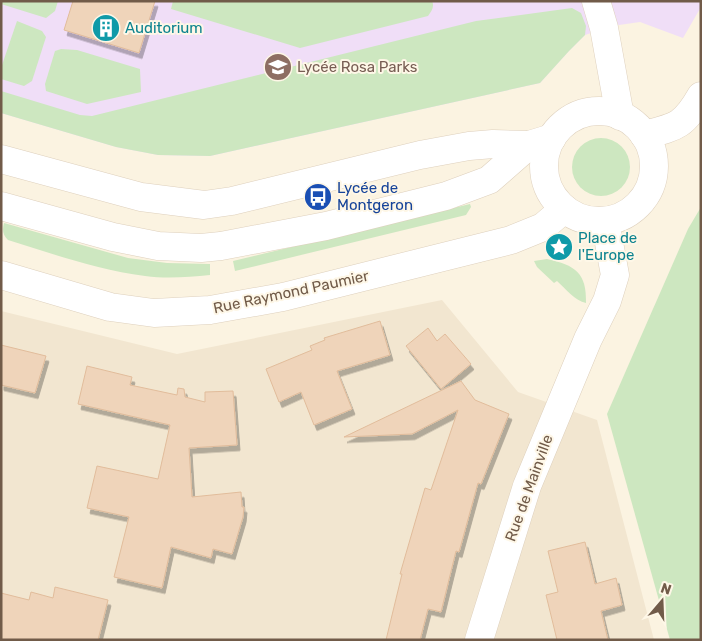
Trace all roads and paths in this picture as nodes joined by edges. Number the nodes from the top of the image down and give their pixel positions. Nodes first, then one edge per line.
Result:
1 (596, 1) edge
2 (701, 96) edge
3 (620, 116) junction
4 (644, 135) junction
5 (541, 142) junction
6 (1, 159) edge
7 (1, 206) edge
8 (564, 209) junction
9 (605, 221) junction
10 (1, 275) edge
11 (480, 640) edge

1 - 3 street
2 - 4 street
3 - 4 street
3 - 5 street
4 - 9 street
5 - 6 street
5 - 7 street
5 - 8 street
8 - 9 street
8 - 10 street, Rue Raymond Paumier
9 - 11 street, Rue de Mainville

